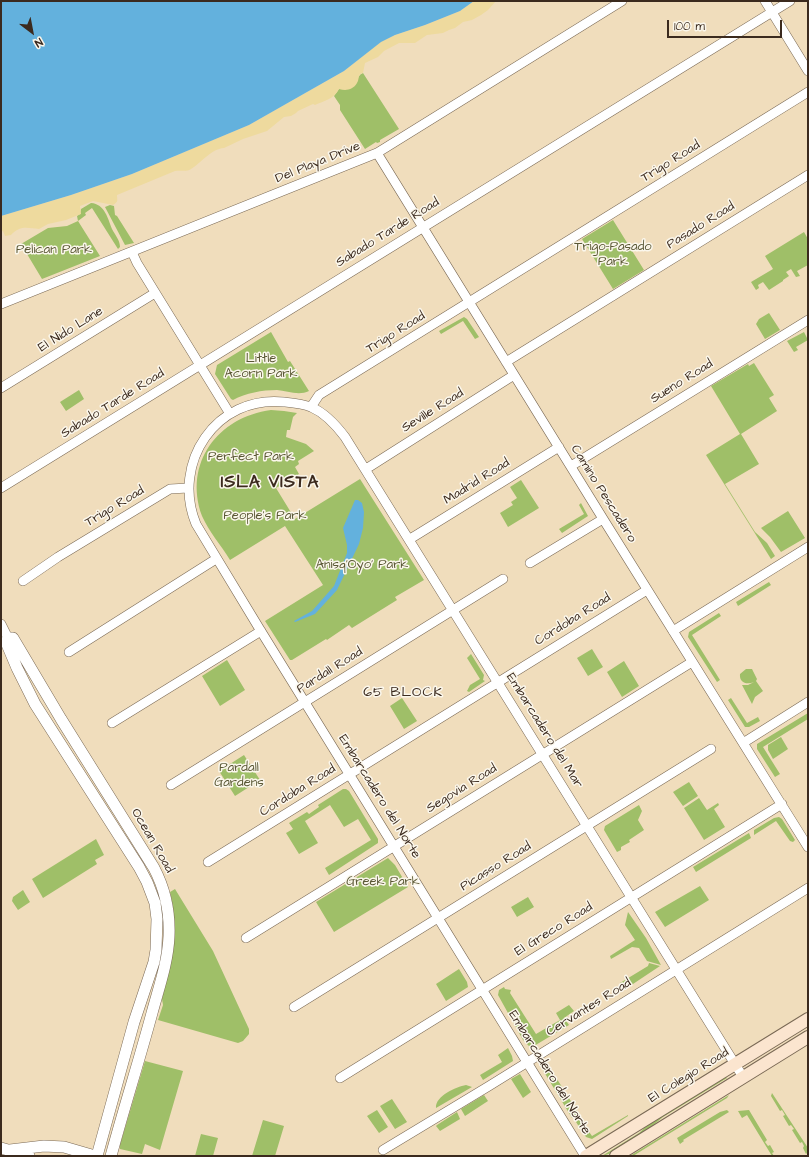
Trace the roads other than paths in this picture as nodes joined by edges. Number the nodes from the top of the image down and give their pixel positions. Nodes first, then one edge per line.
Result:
1 (622, 1) edge
2 (765, 1) edge
3 (790, 1) edge
4 (772, 12) junction
5 (808, 71) edge
6 (808, 92) edge
7 (377, 153) junction
8 (808, 175) edge
9 (422, 227) junction
10 (132, 252) junction
11 (155, 293) junction
12 (469, 303) junction
13 (1, 304) edge
14 (808, 320) edge
15 (506, 362) junction
16 (200, 365) junction
17 (514, 375) junction
18 (1, 388) edge
19 (311, 407) junction
20 (230, 414) junction
21 (559, 447) junction
22 (570, 466) junction
23 (366, 468) junction
24 (1, 488) edge
25 (188, 488) junction
26 (603, 519) junction
27 (410, 539) junction
28 (808, 547) edge
29 (216, 559) junction
30 (530, 563) dead end
31 (503, 579) dead end
32 (23, 581) dead end
33 (647, 590) junction
34 (454, 610) junction
35 (1, 624) edge
36 (261, 631) junction
37 (673, 631) junction
38 (8, 638) junction
39 (69, 652) dead end
40 (692, 662) junction
41 (498, 682) junction
42 (305, 702) junction
43 (808, 702) edge
44 (112, 723) dead end
45 (743, 743) junction
46 (711, 749) dead end
47 (543, 754) junction
48 (350, 775) junction
49 (171, 785) dead end
50 (782, 804) junction
51 (587, 825) junction
52 (393, 846) junction
53 (808, 847) edge
54 (208, 862) dead end
55 (808, 888) edge
56 (632, 897) junction
57 (438, 918) junction
58 (246, 938) dead end
59 (677, 969) junction
60 (482, 990) junction
61 (294, 1007) dead end
62 (808, 1019) edge
63 (808, 1037) edge
64 (526, 1063) junction
65 (735, 1064) junction
66 (743, 1077) junction
67 (340, 1078) dead end
68 (5, 1149) edge
69 (383, 1150) dead end
70 (29, 1156) edge
71 (96, 1156) edge
72 (111, 1156) edge
73 (585, 1156) edge
74 (616, 1156) edge

1 - 7 street, Del Playa Drive
2 - 4 street
3 - 4 street, Sabado Tarde Road
4 - 5 street
4 - 9 street, Sabado Tarde Road
6 - 12 street, Trigo Road
7 - 9 street, Camino Pescadero
7 - 10 street, Del Playa Drive
8 - 15 street, Pasado Road
9 - 12 street, Camino Pescadero
9 - 16 street, Sabado Tarde Road
10 - 11 street
10 - 13 street, Del Playa Drive
11 - 16 street
11 - 18 street, El Nido Lane
12 - 15 street, Camino Pescadero
12 - 19 street, Trigo Road
14 - 22 street, Sueno Road
15 - 17 street, Camino Pescadero
16 - 20 street
16 - 24 street, Sabado Tarde Road
17 - 21 street, Camino Pescadero
17 - 23 street, Seville Road
19 - 20 street
19 - 23 street, Embarcadero del Mar
20 - 25 street
21 - 22 street, Camino Pescadero
21 - 27 street, Madrid Road
22 - 26 street, Camino Pescadero
23 - 27 street, Embarcadero del Mar
25 - 29 street, Embarcadero del Norte
25 - 32 street, Trigo Road
26 - 30 street
26 - 33 street, Camino Pescadero
27 - 34 street, Embarcadero del Mar
28 - 37 street
29 - 36 street, Embarcadero del Norte
29 - 39 street
31 - 34 street, Pardall Road
33 - 37 street, Camino Pescadero
33 - 41 street, Cordoba Road
34 - 41 street, Embarcadero del Mar
34 - 42 street, Pardall Road
35 - 38 street, Ocean Road
36 - 42 street, Embarcadero del Norte
36 - 44 street
37 - 40 street, Camino Pescadero
38 - 71 street, Ocean Road
38 - 72 street, Ocean Road
40 - 45 street, Camino Pescadero
40 - 47 street, Segovia Road
41 - 47 street, Embarcadero del Mar
41 - 48 street, Cordoba Road
42 - 48 street, Embarcadero del Norte
42 - 49 street, Pardall Road
43 - 45 street
45 - 50 street, Camino Pescadero
46 - 51 street, Picasso Road
47 - 51 street, Embarcadero del Mar
47 - 52 street, Segovia Road
48 - 52 street, Embarcadero del Norte
48 - 54 street, Cordoba Road
50 - 53 street, Camino Pescadero
50 - 56 street, El Greco Road
51 - 56 street, Embarcadero del Mar
51 - 57 street, Picasso Road
52 - 57 street, Embarcadero del Norte
52 - 58 street, Segovia Road
55 - 59 street, Cervantes Road
56 - 59 street, Embarcadero del Mar
56 - 60 street, El Greco Road
57 - 60 street, Embarcadero del Norte
57 - 61 street, Picasso Road
59 - 64 street, Cervantes Road
59 - 65 street, Embarcadero del Mar
60 - 64 street, Embarcadero del Norte
60 - 67 street, El Greco Road
62 - 65 main road, El Colegio Road
63 - 66 main road
64 - 69 street, Cervantes Road
64 - 73 street, Embarcadero del Norte
65 - 66 street, Embarcadero del Mar
65 - 73 main road, El Colegio Road
66 - 74 main road
68 - 70 street
68 - 71 street

